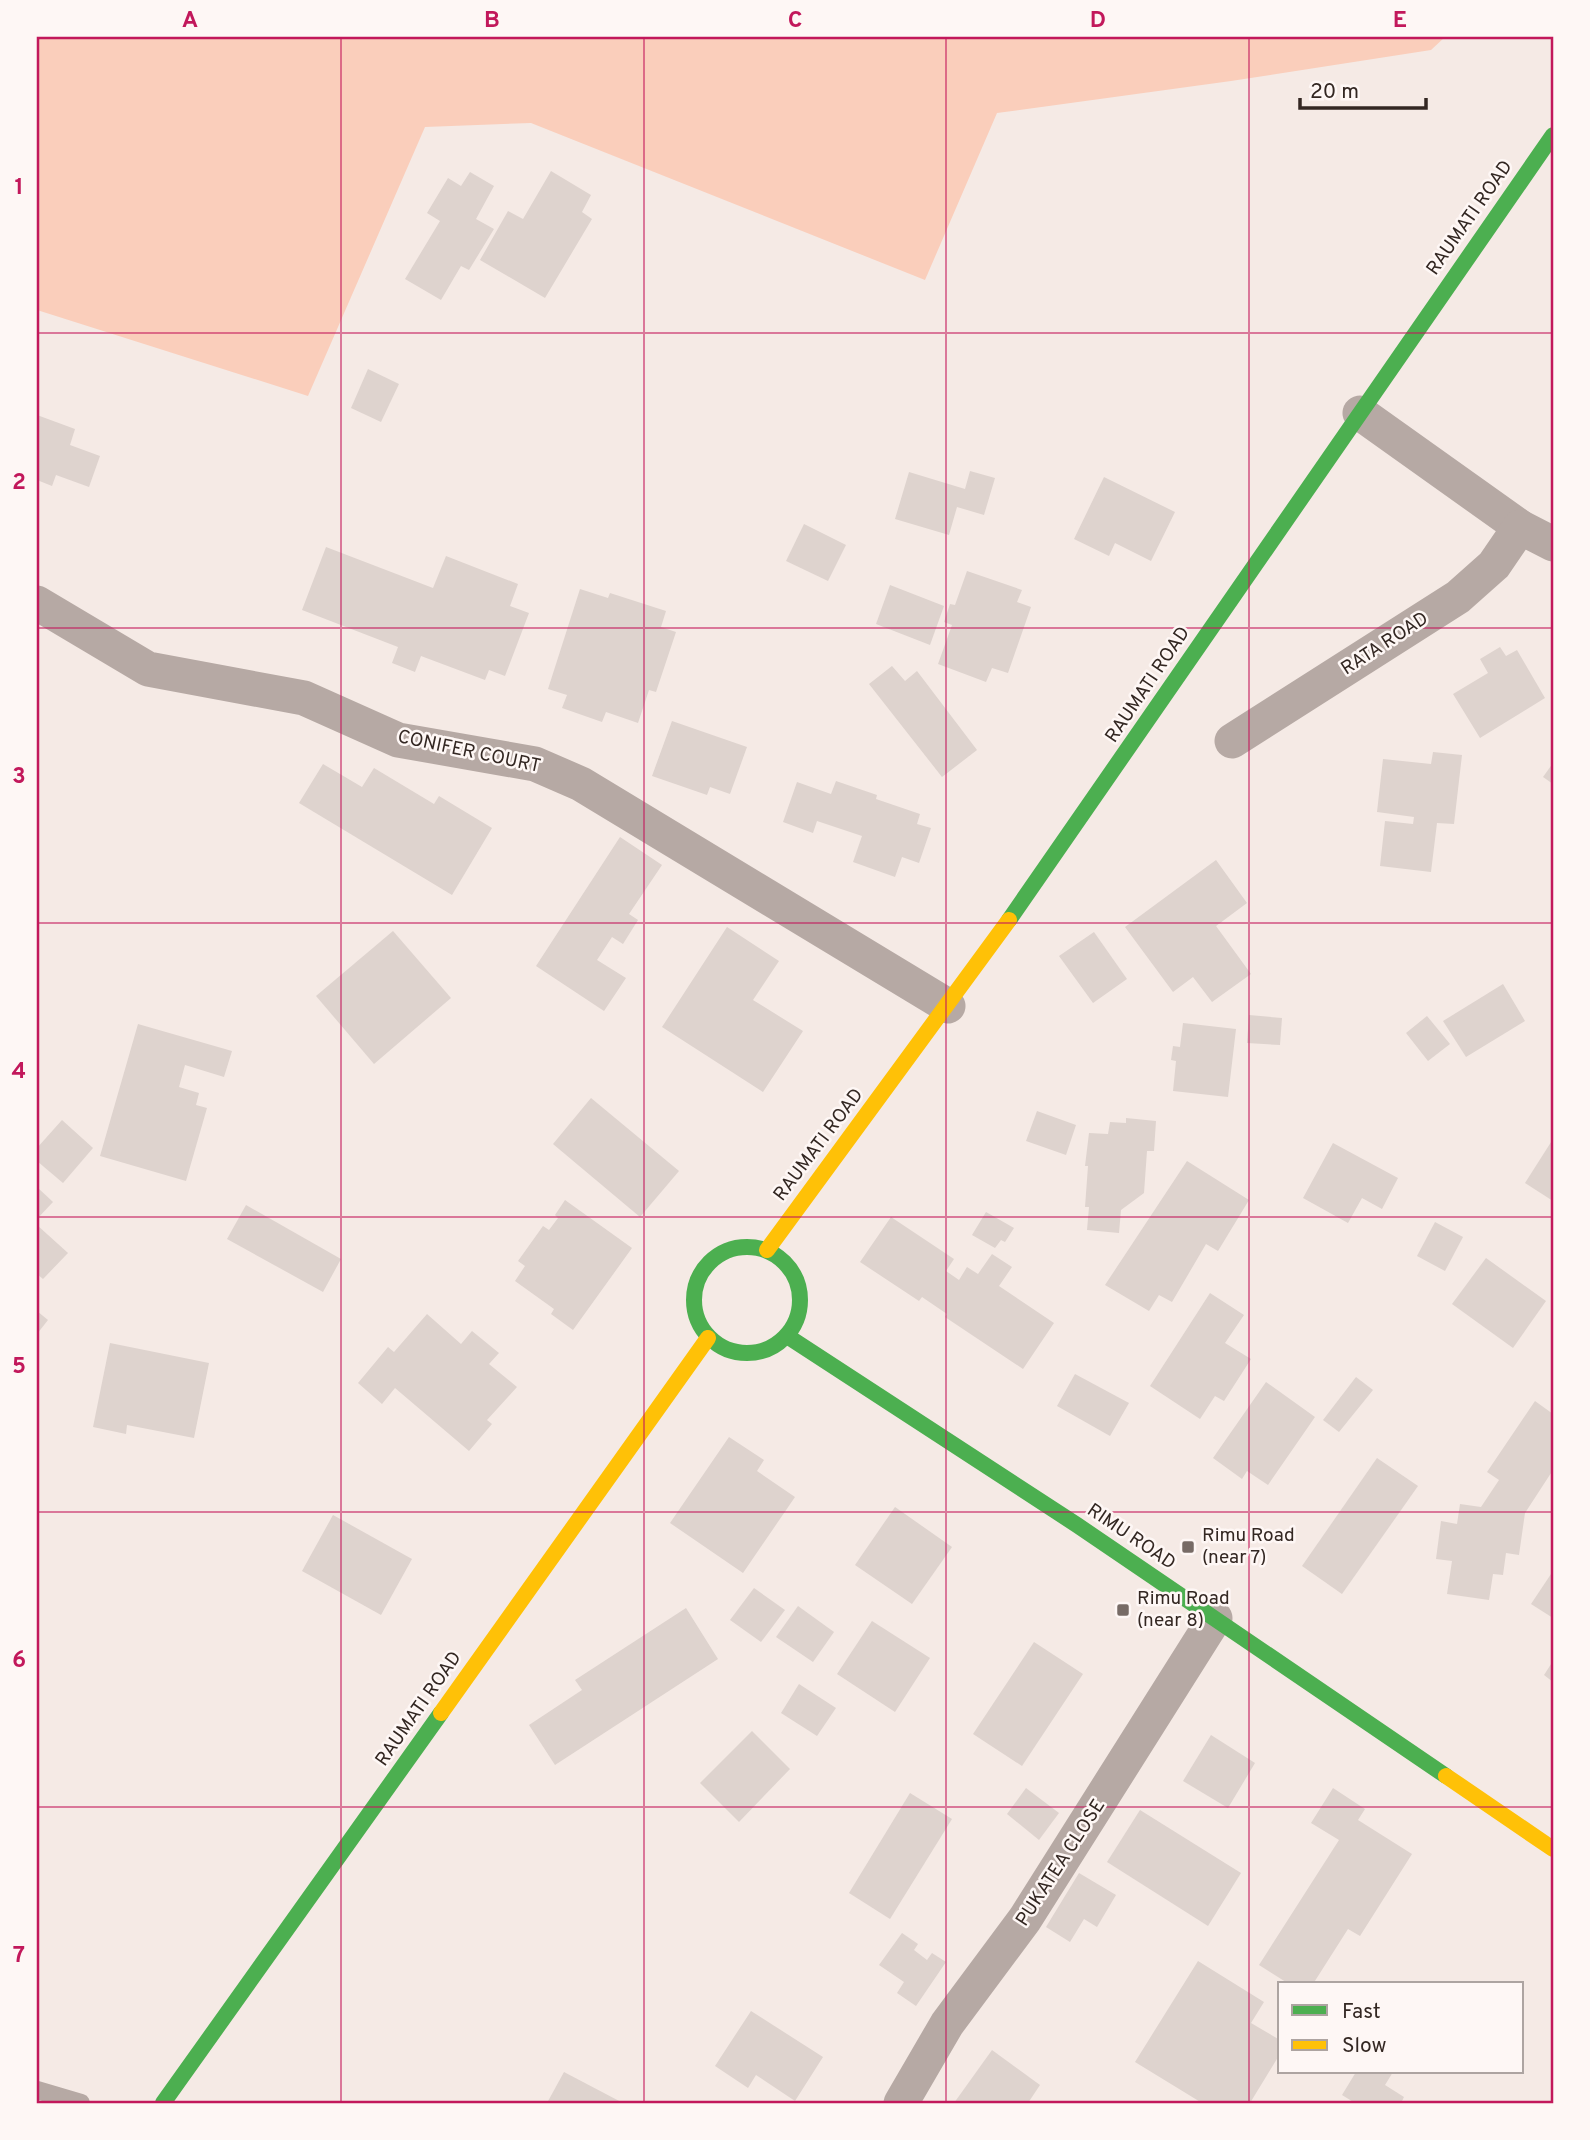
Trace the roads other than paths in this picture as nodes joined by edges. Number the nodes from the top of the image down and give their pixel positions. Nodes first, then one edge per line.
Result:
1 (1553, 135) edge
2 (1360, 413) junction
3 (1520, 527) junction
4 (1553, 544) edge
5 (37, 603) edge
6 (1232, 741) dead end
7 (948, 1006) junction
8 (767, 1250) junction
9 (787, 1336) junction
10 (708, 1338) junction
11 (1215, 1618) junction
12 (1553, 1849) edge
13 (37, 2090) edge
14 (81, 2103) edge
15 (163, 2103) edge
16 (901, 2103) edge

1 - 2 main road, RAUMATI ROAD
2 - 3 street
2 - 7 main road, RAUMATI ROAD
3 - 4 street
3 - 6 street, RATA ROAD
5 - 7 street, CONIFER COURT
7 - 8 main road, RAUMATI ROAD
8 - 9 main road
8 - 10 main road
9 - 10 main road
9 - 11 main road, RIMU ROAD
10 - 15 main road, RAUMATI ROAD
11 - 12 main road, RIMU ROAD
11 - 16 street, PUKATEA CLOSE
13 - 14 lane

